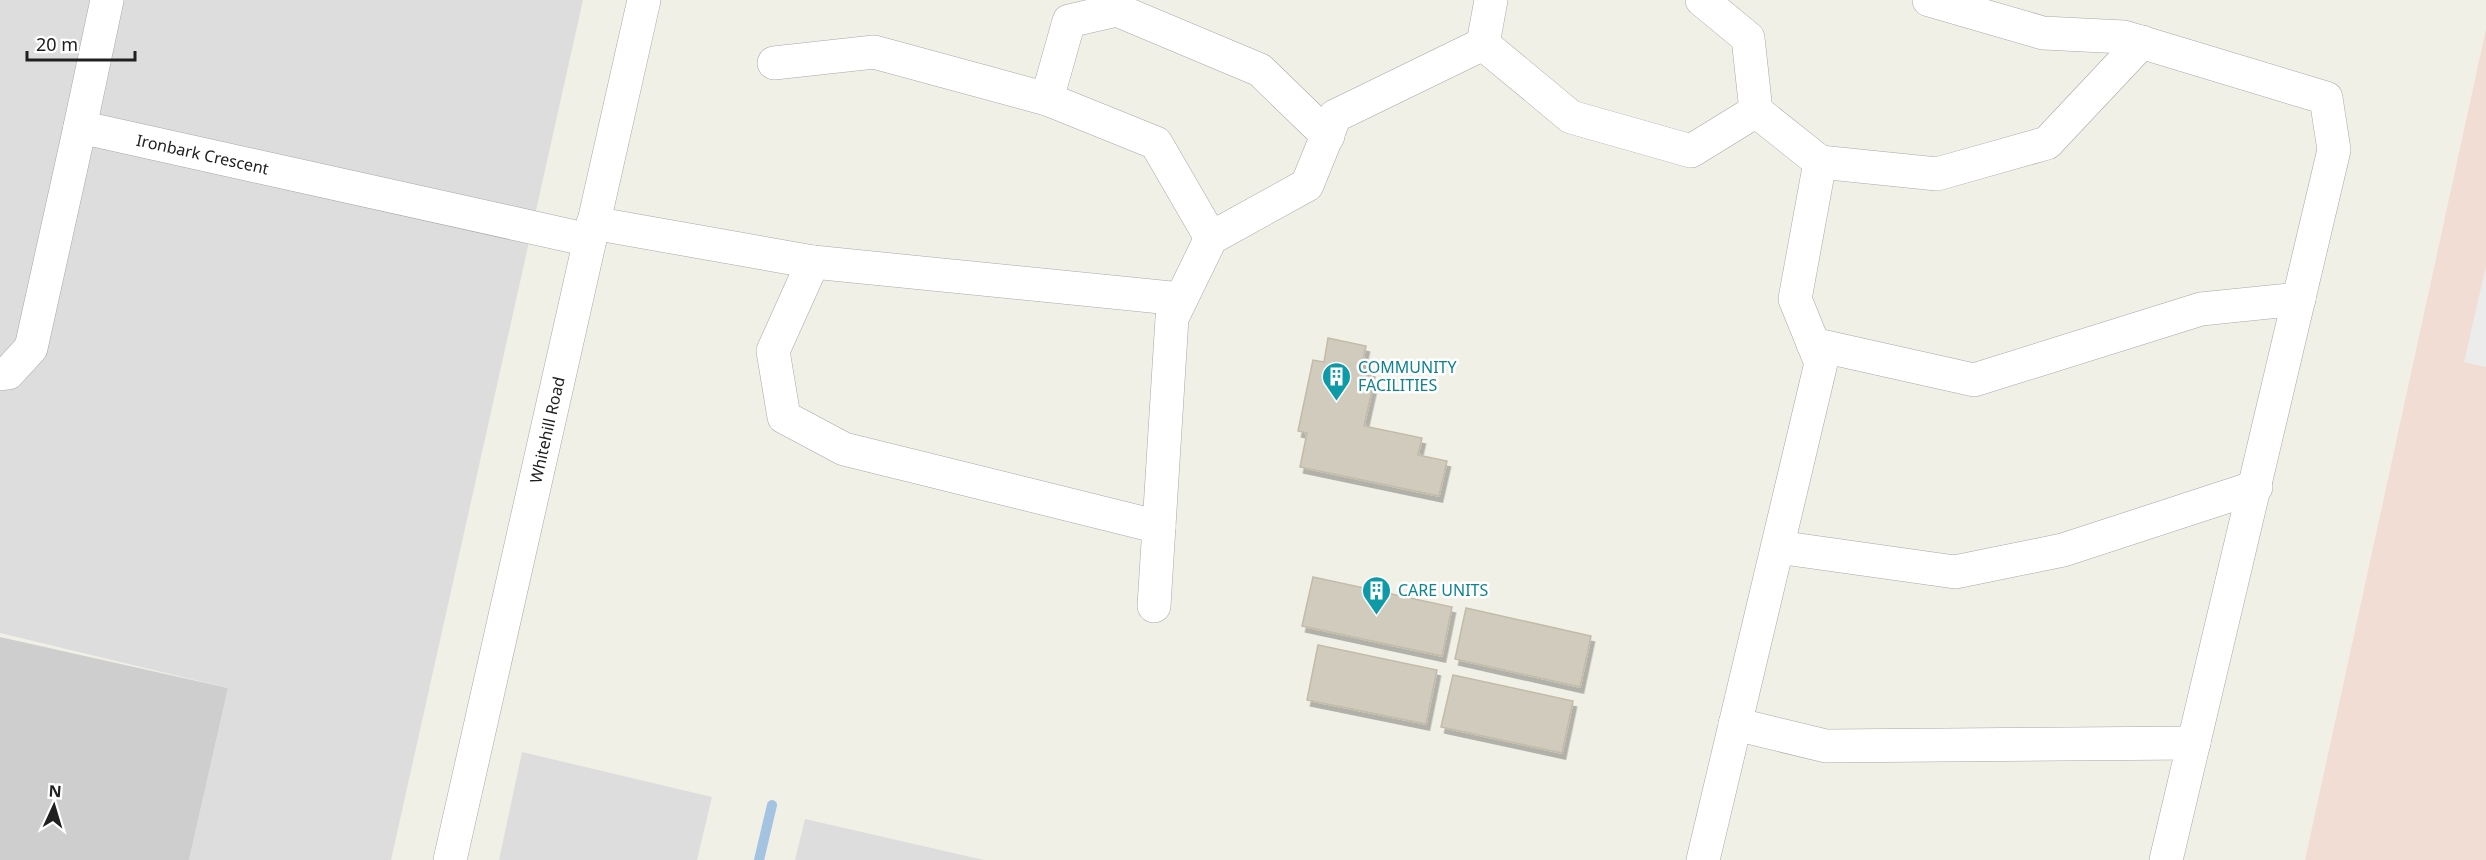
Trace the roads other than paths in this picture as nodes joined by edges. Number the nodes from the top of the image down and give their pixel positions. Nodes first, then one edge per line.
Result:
1 (107, 0) edge
2 (644, 0) edge
3 (1491, 0) edge
4 (1702, 0) edge
5 (1929, 0) edge
6 (2142, 42) junction
7 (1483, 44) junction
8 (774, 63) dead end
9 (1047, 99) junction
10 (1756, 111) junction
11 (80, 127) junction
12 (1328, 136) junction
13 (1820, 162) junction
14 (591, 232) junction
15 (1210, 238) junction
16 (813, 262) junction
17 (1181, 299) junction
18 (2299, 299) junction
19 (1813, 344) junction
20 (0, 374) edge
21 (2256, 487) junction
22 (1159, 527) junction
23 (1778, 547) junction
24 (1154, 606) dead end
25 (1735, 724) junction
26 (2194, 743) junction
27 (450, 860) edge
28 (1703, 860) edge
29 (2166, 860) edge

1 - 11 street
2 - 14 street, Whitehill Road
3 - 7 street
4 - 10 street
5 - 6 street
6 - 13 street
6 - 18 street
7 - 10 street
7 - 12 street
8 - 9 street
9 - 12 street
9 - 15 street
10 - 13 street
11 - 14 street, Ironbark Crescent
11 - 20 street
12 - 15 street
13 - 19 street
14 - 16 street, Ironbark Crescent
14 - 27 street, Whitehill Road
15 - 17 street
16 - 17 street, Ironbark Crescent
16 - 22 street
17 - 22 street
18 - 19 street
18 - 21 street
19 - 23 street
21 - 23 street
21 - 26 street
22 - 24 street
23 - 25 street
25 - 26 street
25 - 28 street
26 - 29 street

